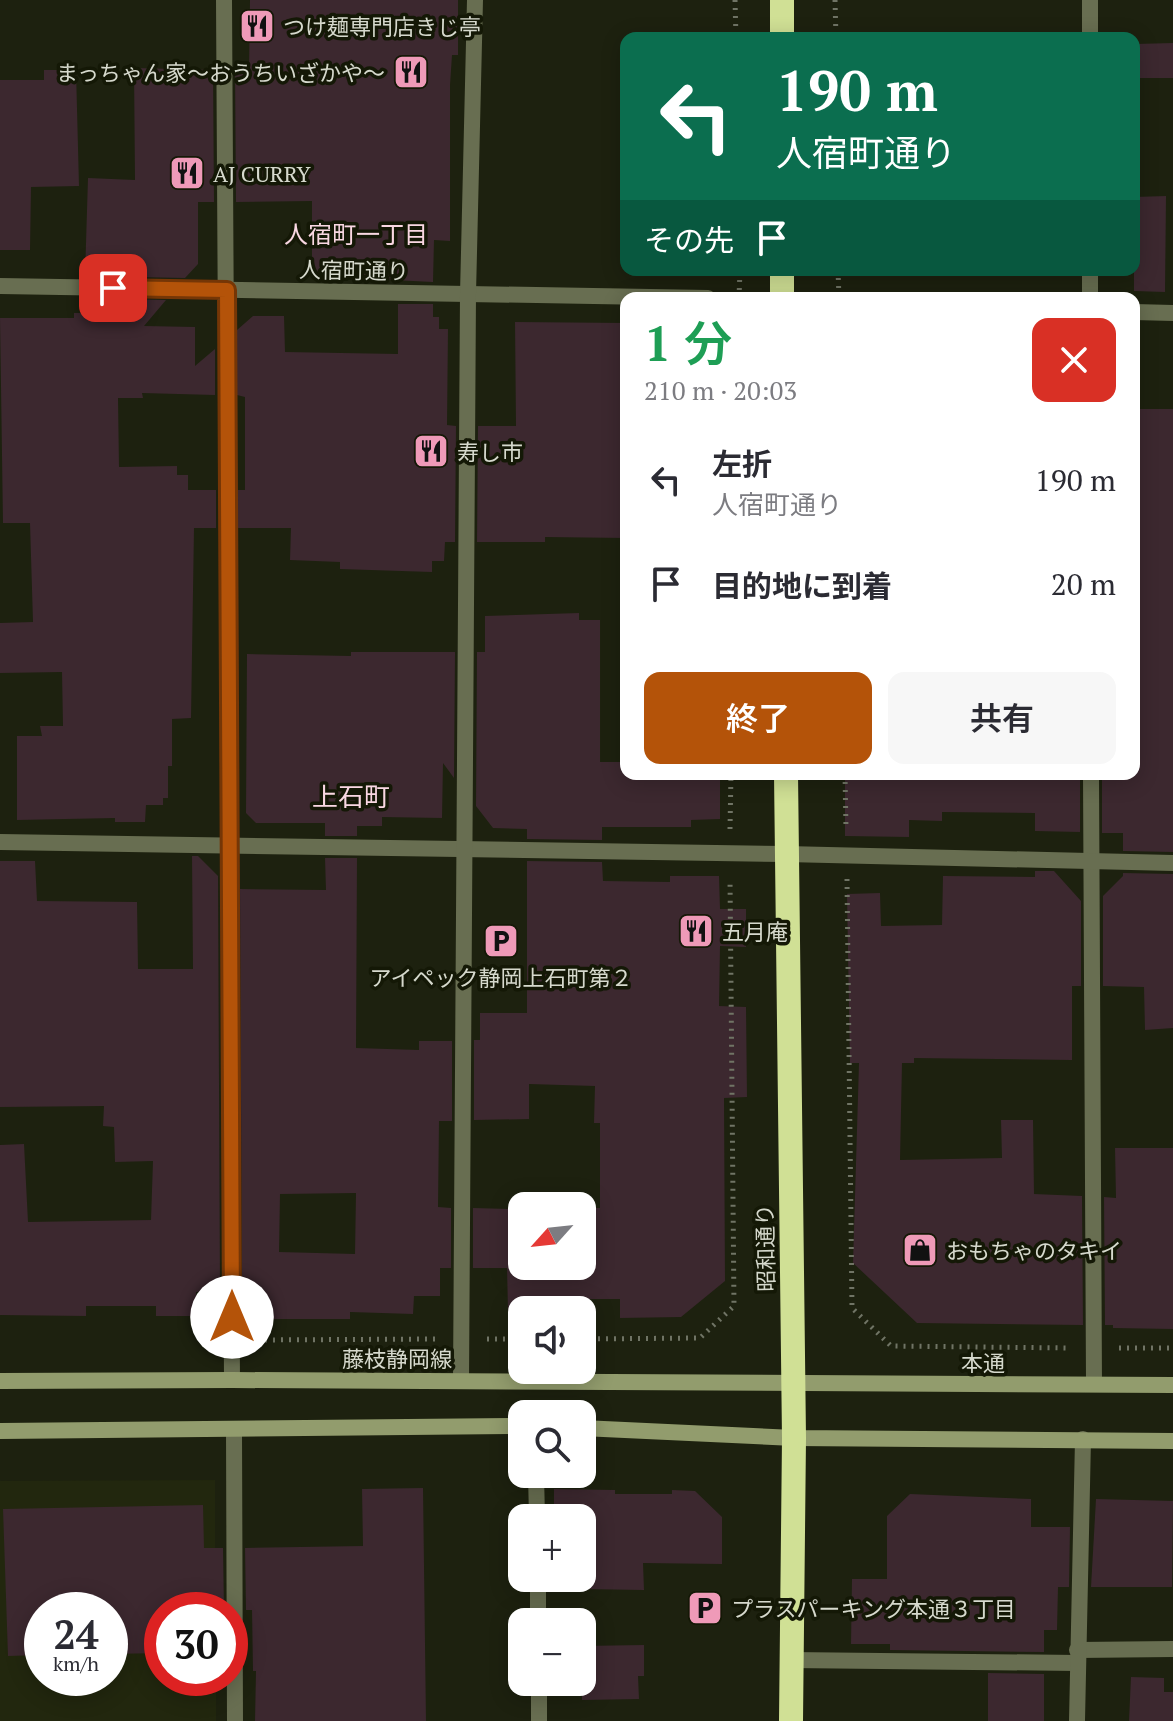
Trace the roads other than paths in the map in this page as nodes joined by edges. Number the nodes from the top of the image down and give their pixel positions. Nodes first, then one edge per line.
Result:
1 (224, 0) edge
2 (475, 0) edge
3 (782, 0) edge
4 (1090, 0) edge
5 (782, 32) edge
6 (1090, 32) edge
7 (0, 286) edge
8 (227, 290) junction
9 (468, 294) junction
10 (620, 297) edge
11 (1140, 312) edge
12 (1173, 313) edge
13 (786, 780) edge
14 (1091, 780) edge
15 (0, 842) edge
16 (228, 844) junction
17 (465, 850) junction
18 (786, 854) junction
19 (1091, 861) junction
20 (1173, 863) edge
21 (232, 1380) junction
22 (0, 1381) edge
23 (461, 1381) junction
24 (793, 1383) junction
25 (1094, 1384) junction
26 (1173, 1385) edge
27 (508, 1426) edge
28 (596, 1429) edge
29 (0, 1431) edge
30 (234, 1431) junction
31 (794, 1438) junction
32 (1083, 1439) junction
33 (1173, 1441) edge
34 (1173, 1649) edge
35 (1077, 1656) junction
36 (790, 1660) junction
37 (539, 1696) edge
38 (235, 1721) edge
39 (539, 1721) edge
40 (791, 1721) edge
41 (1077, 1721) edge

1 - 8 street
2 - 9 street
3 - 5 highway
4 - 6 street
7 - 8 street, 人宿町通り
8 - 9 street, 人宿町通り
8 - 16 street
9 - 10 street, 人宿町通り
9 - 17 street
11 - 12 street
13 - 18 highway, 昭和通り
14 - 19 street
15 - 16 street
16 - 17 street
16 - 21 street
17 - 18 street
17 - 23 street
18 - 19 street
18 - 24 highway, 昭和通り
19 - 20 street
19 - 25 street
21 - 22 main road, 藤枝静岡線
21 - 23 main road, 藤枝静岡線
23 - 24 main road, 藤枝静岡線
24 - 25 main road, 本通
24 - 31 highway, 昭和通り
25 - 26 main road, 本通
27 - 30 main road
28 - 31 main road
29 - 30 main road
30 - 38 street
31 - 32 main road
31 - 36 highway, 昭和通り
32 - 33 main road
32 - 35 street
34 - 35 street
35 - 36 street
35 - 41 street
36 - 40 highway, 昭和通り
37 - 39 street

